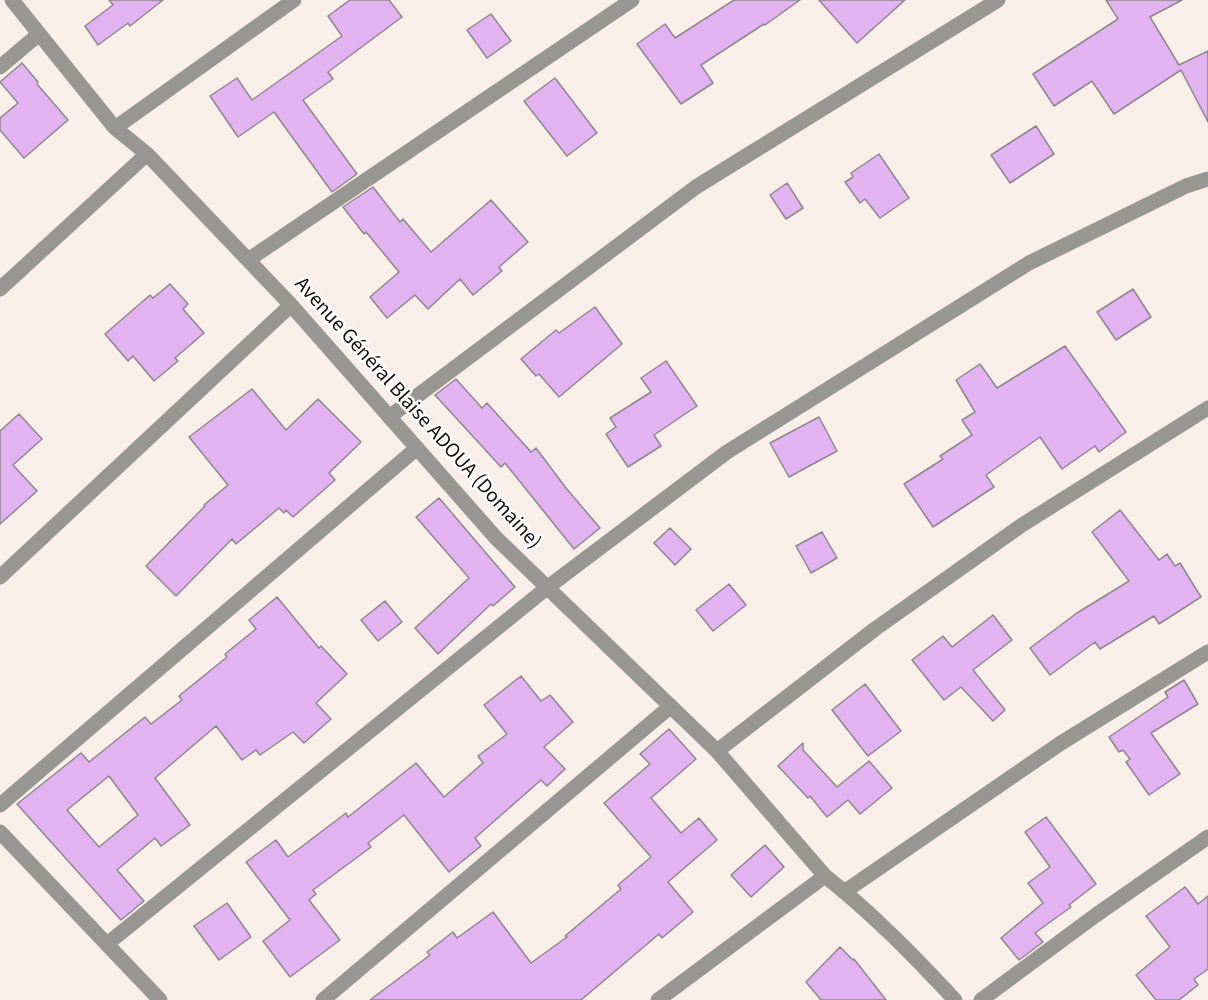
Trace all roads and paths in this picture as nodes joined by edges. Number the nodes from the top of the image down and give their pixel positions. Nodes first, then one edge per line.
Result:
1 (12, 0) edge
2 (294, 0) edge
3 (632, 0) edge
4 (998, 0) edge
5 (39, 34) junction
6 (0, 67) edge
7 (116, 128) junction
8 (147, 154) junction
9 (1208, 179) edge
10 (248, 260) junction
11 (0, 289) edge
12 (291, 305) junction
13 (1208, 408) edge
14 (389, 417) junction
15 (417, 448) junction
16 (0, 577) edge
17 (548, 587) junction
18 (1208, 652) edge
19 (671, 706) junction
20 (717, 751) junction
21 (0, 805) edge
22 (0, 832) edge
23 (1208, 837) edge
24 (825, 876) junction
25 (844, 892) junction
26 (107, 944) junction
27 (160, 1000) edge
28 (323, 1000) edge
29 (658, 1000) edge
30 (955, 1000) edge
31 (981, 1000) edge

1 - 5 street, Avenue Général Blaise ADOUA (Domaine)
2 - 7 street
3 - 10 street
4 - 14 street
5 - 6 street
5 - 7 street, Avenue Général Blaise ADOUA (Domaine)
7 - 8 street, Avenue Général Blaise ADOUA (Domaine)
8 - 10 street, Avenue Général Blaise ADOUA (Domaine)
8 - 11 street
9 - 17 street
10 - 12 street, Avenue Général Blaise ADOUA (Domaine)
12 - 14 street, Avenue Général Blaise ADOUA (Domaine)
12 - 16 street
13 - 20 street
14 - 15 street, Avenue Général Blaise ADOUA (Domaine)
15 - 17 street, Avenue Général Blaise ADOUA (Domaine)
15 - 21 street
17 - 19 street, Avenue Général Blaise ADOUA (Domaine)
17 - 26 street
18 - 25 street
19 - 20 street, Avenue Général Blaise ADOUA (Domaine)
19 - 28 street
20 - 24 street, Avenue Général Blaise ADOUA (Domaine)
22 - 26 street
23 - 31 street
24 - 25 street, Avenue Général Blaise ADOUA (Domaine)
24 - 29 street
25 - 30 street, Avenue Général Blaise ADOUA (Domaine)
26 - 27 street

